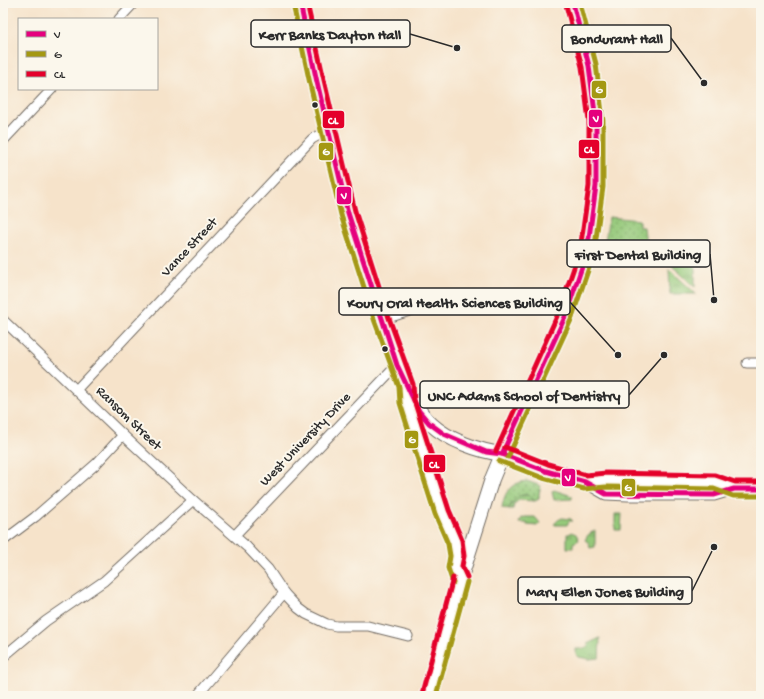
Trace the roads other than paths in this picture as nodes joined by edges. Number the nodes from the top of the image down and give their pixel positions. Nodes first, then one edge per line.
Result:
1 (134, 3) edge
2 (300, 3) edge
3 (574, 3) edge
4 (119, 18) edge
5 (51, 90) edge
6 (328, 130) junction
7 (3, 141) edge
8 (431, 304) dead end
9 (3, 320) edge
10 (382, 320) junction
11 (761, 363) edge
12 (747, 364) dead end
13 (397, 365) junction
14 (406, 386) junction
15 (77, 389) junction
16 (123, 435) junction
17 (502, 454) junction
18 (761, 489) edge
19 (193, 500) junction
20 (235, 535) junction
21 (3, 541) edge
22 (460, 580) junction
23 (284, 593) junction
24 (408, 636) dead end
25 (3, 657) edge
26 (198, 696) edge
27 (429, 696) edge

1 - 4 street
2 - 6 main road
3 - 17 main road
5 - 7 street
6 - 10 main road
6 - 15 street, Vance Street
8 - 10 street
9 - 15 street, Ransom Street
10 - 13 main road
11 - 12 street
13 - 14 main road
13 - 20 street, West University Drive
14 - 17 main road
14 - 22 main road
15 - 16 street, Ransom Street
16 - 19 street, Ransom Street
16 - 21 street
17 - 18 street
17 - 22 main road
19 - 20 street, Ransom Street
19 - 25 street
20 - 23 street, Ransom Street
22 - 27 main road
23 - 24 street, Ransom Street
23 - 26 street

